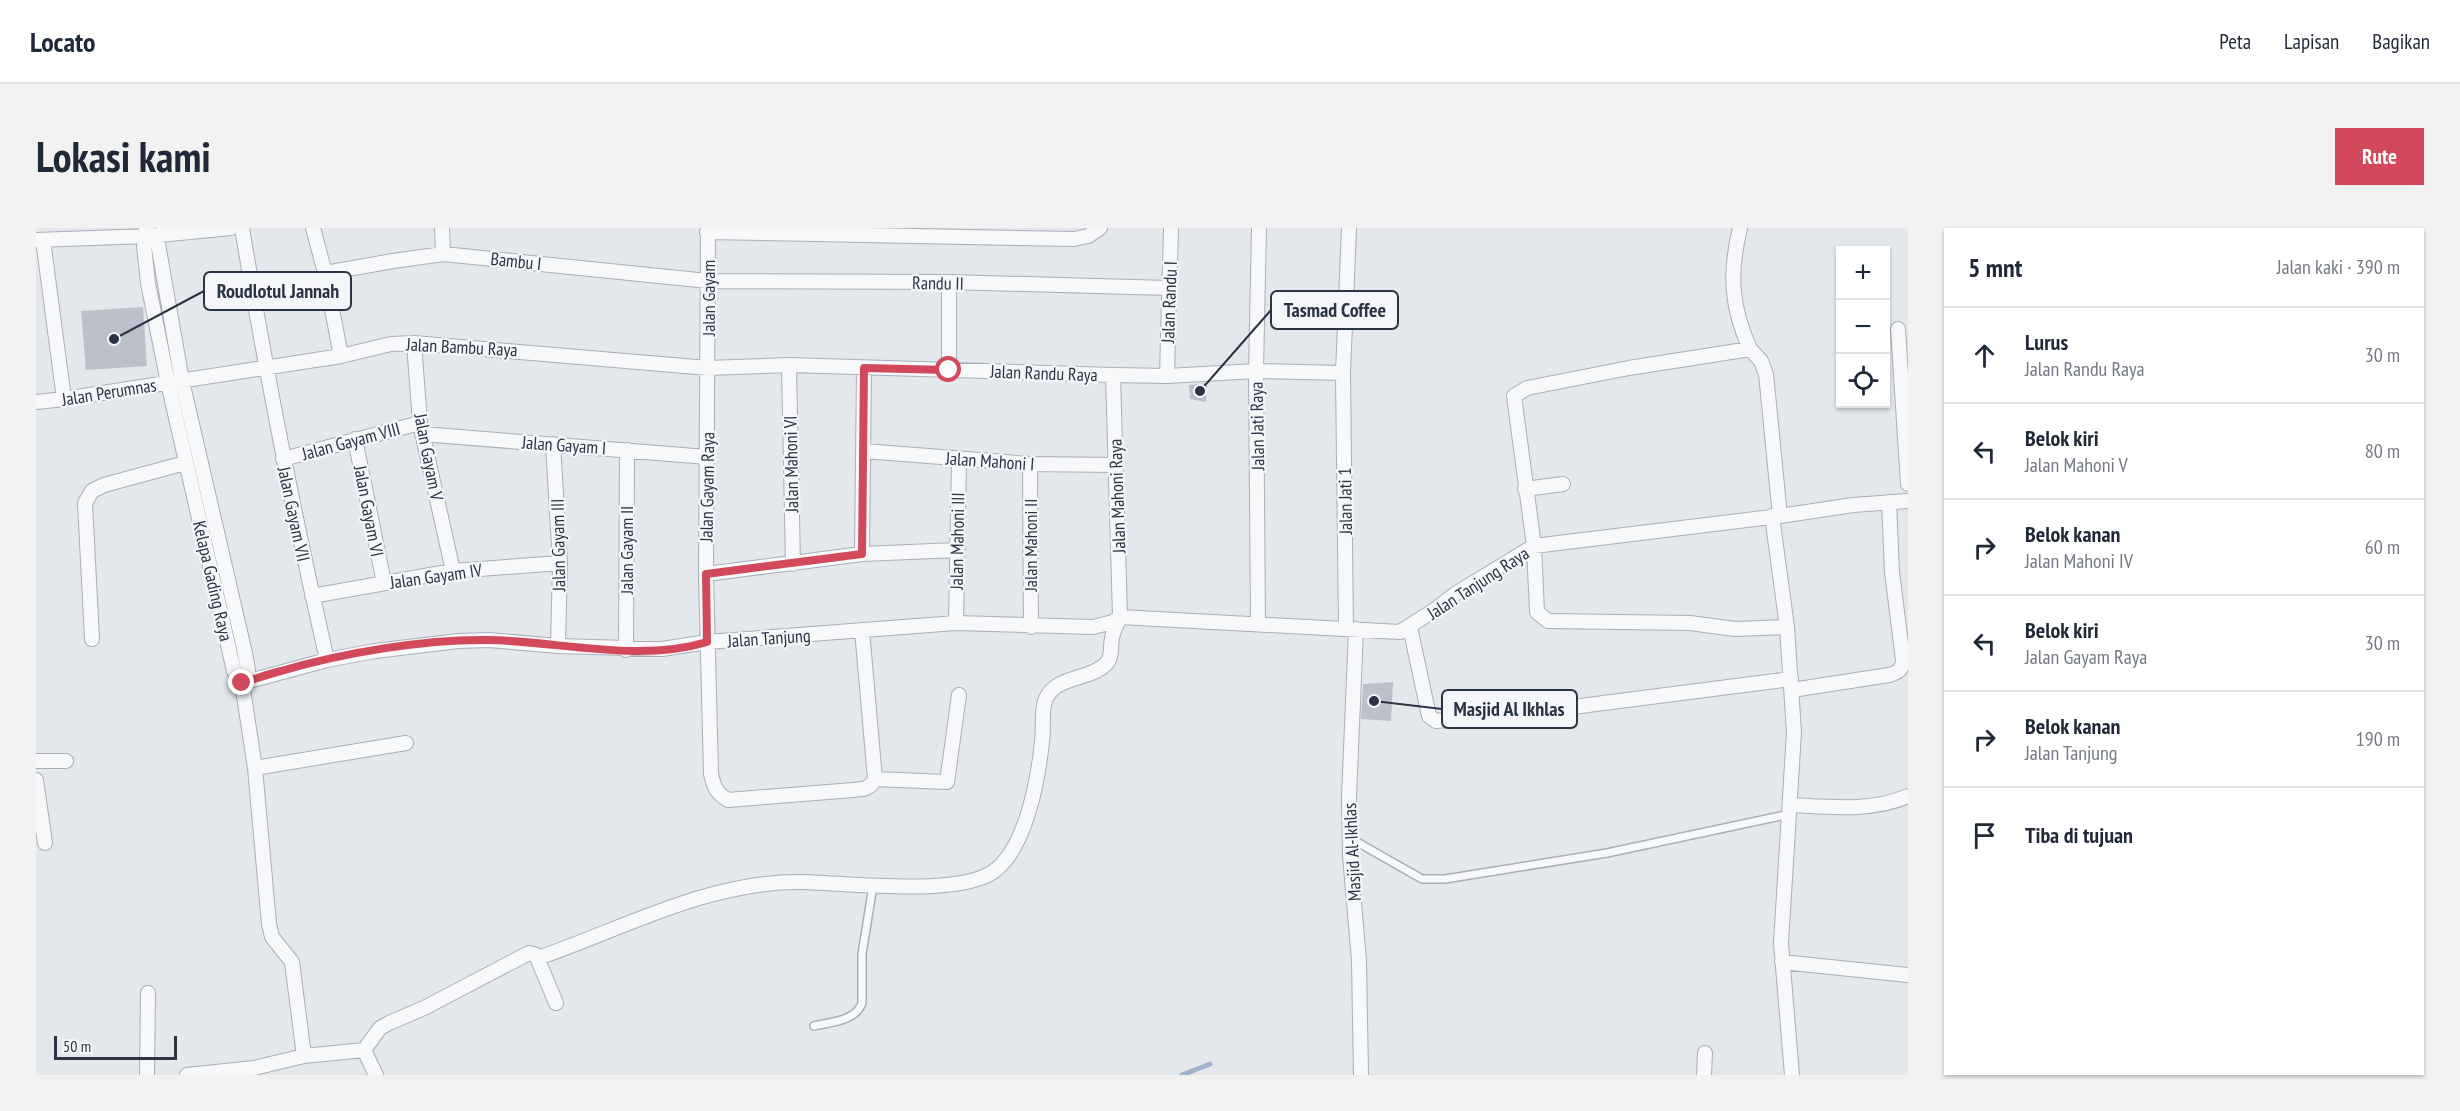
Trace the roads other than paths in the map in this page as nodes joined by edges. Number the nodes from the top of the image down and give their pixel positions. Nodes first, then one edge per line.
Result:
1 (231, 228) edge
2 (242, 228) edge
3 (313, 228) edge
4 (441, 228) edge
5 (1100, 228) edge
6 (1171, 228) edge
7 (1259, 228) edge
8 (1349, 228) edge
9 (1740, 228) edge
10 (707, 230) edge
11 (147, 232) edge
12 (894, 232) edge
13 (40, 240) edge
14 (443, 254) junction
15 (325, 273) junction
16 (708, 281) junction
17 (949, 282) junction
18 (1168, 288) junction
19 (1898, 329) dead end
20 (414, 343) junction
21 (1750, 349) junction
22 (342, 356) junction
23 (789, 365) junction
24 (265, 367) junction
25 (708, 368) junction
26 (864, 368) junction
27 (949, 370) junction
28 (1256, 371) junction
29 (1343, 374) junction
30 (1113, 375) junction
31 (1167, 376) junction
32 (175, 382) junction
33 (64, 399) junction
34 (36, 402) edge
35 (421, 429) junction
36 (355, 439) junction
37 (553, 444) junction
38 (627, 450) junction
39 (864, 451) junction
40 (707, 457) junction
41 (283, 459) junction
42 (959, 459) junction
43 (185, 463) junction
44 (1030, 464) junction
45 (1116, 465) junction
46 (1563, 484) dead end
47 (1908, 484) edge
48 (1525, 489) junction
49 (1908, 501) edge
50 (1889, 502) junction
51 (1776, 516) junction
52 (1534, 546) junction
53 (957, 550) junction
54 (862, 554) junction
55 (560, 562) junction
56 (793, 564) junction
57 (453, 571) junction
58 (706, 574) junction
59 (384, 583) junction
60 (312, 596) junction
61 (1120, 617) junction
62 (956, 623) junction
63 (1258, 624) junction
64 (1031, 627) junction
65 (1410, 627) junction
66 (1787, 627) junction
67 (1351, 629) junction
68 (862, 630) junction
69 (92, 639) dead end
70 (707, 642) junction
71 (558, 646) junction
72 (626, 650) junction
73 (327, 660) junction
74 (242, 683) junction
75 (1792, 684) junction
76 (959, 695) dead end
77 (406, 743) dead end
78 (66, 760) dead end
79 (36, 762) edge
80 (255, 768) junction
81 (875, 779) junction
82 (36, 780) edge
83 (1908, 796) edge
84 (1791, 809) junction
85 (1350, 838) junction
86 (45, 843) dead end
87 (873, 886) junction
88 (538, 958) junction
89 (1782, 962) junction
90 (1908, 975) edge
91 (148, 993) dead end
92 (556, 1003) dead end
93 (814, 1026) dead end
94 (364, 1050) junction
95 (1705, 1053) dead end
96 (304, 1056) junction
97 (147, 1075) edge
98 (188, 1075) edge
99 (376, 1075) edge
100 (1361, 1075) edge
101 (1704, 1075) edge
102 (1792, 1075) edge

1 - 11 street
2 - 24 street, Jalan Gayam VII
3 - 15 street
4 - 14 street
5 - 12 street
6 - 18 street, Jalan Randu I
7 - 28 street, Jalan Jati Raya
8 - 29 street, Jalan Jati 1
9 - 21 street
10 - 12 street
10 - 16 street, Jalan Gayam
11 - 13 street
11 - 32 street, Kelapa Gading Raya
13 - 33 street
14 - 15 street, Bambu I
14 - 16 street, Bambu I
15 - 22 street
16 - 17 street, Randu II
16 - 25 street, Jalan Gayam
17 - 18 street, Randu II
17 - 27 street
18 - 31 street, Jalan Randu I
19 - 47 street
20 - 22 street, Jalan Bambu Raya
20 - 25 street, Jalan Bambu Raya
20 - 35 street, Jalan Gayam V
21 - 48 street
21 - 51 street
22 - 24 street, Jalan Bambu Raya
23 - 25 street, Jalan Randu Raya
23 - 26 street, Jalan Randu Raya
23 - 56 street, Jalan Mahoni VI
24 - 32 street, Jalan Bambu Raya
24 - 41 street, Jalan Gayam VII
25 - 40 street, Jalan Gayam Raya
26 - 27 street, Jalan Randu Raya
26 - 39 street
27 - 30 street, Jalan Randu Raya
28 - 29 street, Jalan Randu Raya
28 - 31 street, Jalan Randu Raya
28 - 63 street, Jalan Jati Raya
29 - 67 street, Jalan Jati 1
30 - 31 street, Jalan Randu Raya
30 - 45 street, Jalan Mahoni Raya
32 - 33 street, Jalan Perumnas
32 - 43 street, Kelapa Gading Raya
32 - 74 street, Kelapa Gading Raya
33 - 34 street, Jalan Perumnas
35 - 36 street, Jalan Gayam VIII
35 - 37 street, Jalan Gayam I
35 - 57 street, Jalan Gayam V
36 - 41 street, Jalan Gayam VIII
36 - 59 street, Jalan Gayam VI
37 - 38 street, Jalan Gayam I
37 - 55 street, Jalan Gayam III
38 - 40 street, Jalan Gayam I
38 - 72 street, Jalan Gayam II
39 - 42 street, Jalan Mahoni I
39 - 54 street
40 - 58 street, Jalan Gayam Raya
41 - 60 street, Jalan Gayam VII
42 - 44 street, Jalan Mahoni I
42 - 53 street, Jalan Mahoni III
43 - 69 street
43 - 74 street, Kelapa Gading Raya
44 - 45 street, Jalan Mahoni I
44 - 64 street, Jalan Mahoni II
45 - 61 street, Jalan Mahoni Raya
46 - 48 street
48 - 52 street
49 - 50 street, Jalan Tanjung Raya
50 - 51 street, Jalan Tanjung Raya
50 - 75 street
51 - 52 street, Jalan Tanjung Raya
51 - 66 street
52 - 65 street, Jalan Tanjung Raya
52 - 66 street
53 - 54 street
53 - 62 street, Jalan Mahoni III
54 - 56 street
55 - 57 street, Jalan Gayam IV
55 - 71 street, Jalan Gayam III
56 - 58 street
57 - 59 street, Jalan Gayam IV
58 - 70 street, Jalan Gayam Raya
59 - 60 street, Jalan Gayam IV
60 - 73 street, Jalan Gayam VII
61 - 63 street, Jalan Tanjung Raya
61 - 64 street, Jalan Tanjung
61 - 87 street, Jalan Mahoni Raya
62 - 64 street, Jalan Tanjung
62 - 68 street, Jalan Tanjung
63 - 67 street, Jalan Tanjung Raya
65 - 67 street, Jalan Tanjung Raya
65 - 75 street
66 - 75 street
67 - 85 street, Masjid Al-Ikhlas
68 - 70 street, Jalan Tanjung
68 - 81 street
70 - 72 street, Jalan Tanjung
70 - 81 street, Jalan Gayam Raya
71 - 72 street, Jalan Tanjung
71 - 73 street, Jalan Tanjung
73 - 74 street, Jalan Tanjung
74 - 80 street
75 - 84 street
76 - 81 street
77 - 80 street
78 - 79 street
80 - 96 street
82 - 86 street
83 - 84 street
84 - 85 lane
84 - 89 street
85 - 100 street, Masjid Al-Ikhlas
87 - 88 street
87 - 93 lane
88 - 92 street
88 - 94 street
89 - 90 street
89 - 102 street
91 - 97 street
94 - 96 street
94 - 99 street
95 - 101 street
96 - 98 street

